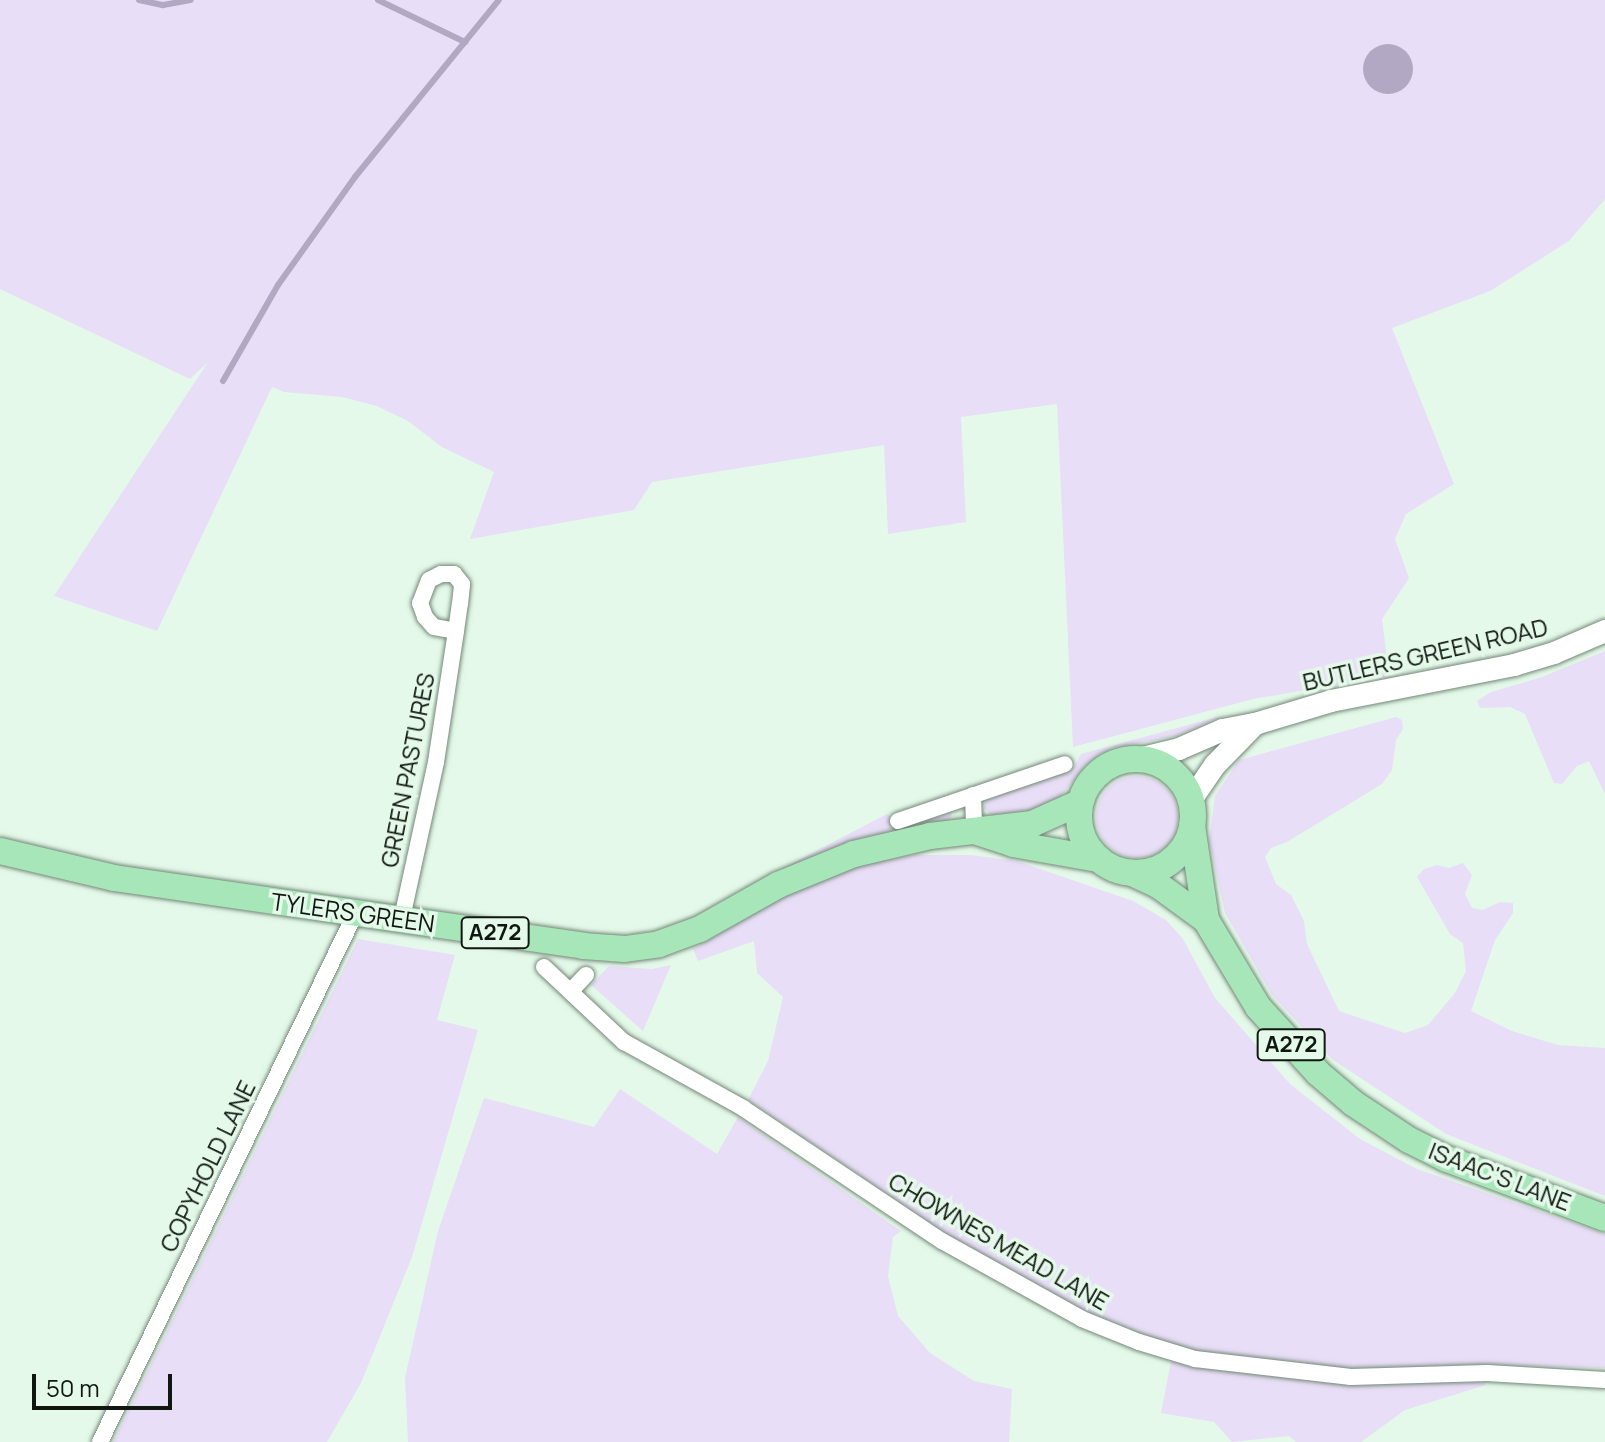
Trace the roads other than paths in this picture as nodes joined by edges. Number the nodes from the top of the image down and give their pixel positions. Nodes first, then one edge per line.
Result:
1 (456, 631) dead end
2 (1605, 631) edge
3 (1255, 724) junction
4 (1143, 758) junction
5 (1065, 764) dead end
6 (973, 795) junction
7 (1079, 803) junction
8 (1192, 813) junction
9 (898, 821) dead end
10 (974, 831) junction
11 (0, 851) edge
12 (1098, 859) junction
13 (1132, 873) junction
14 (356, 912) junction
15 (402, 918) junction
16 (1206, 920) junction
17 (544, 967) dead end
18 (586, 975) dead end
19 (571, 991) junction
20 (1605, 1218) edge
21 (1605, 1380) edge
22 (100, 1442) edge

1 - 15 street, GREEN PASTURES
2 - 3 main road, BUTLERS GREEN ROAD
3 - 4 main road, BUTLERS GREEN ROAD
3 - 8 main road, BUTLERS GREEN ROAD
4 - 7 highway
4 - 8 highway
5 - 6 street
6 - 9 street
6 - 10 street
7 - 10 highway, TYLERS GREEN / A272
7 - 12 highway
8 - 13 highway
8 - 16 highway, ISAAC'S LANE / A272
10 - 12 highway, TYLERS GREEN / A272
10 - 15 highway, TYLERS GREEN / A272
11 - 14 highway, TYLERS GREEN / A272
12 - 13 highway
13 - 16 highway, ISAAC'S LANE / A272
14 - 15 highway, TYLERS GREEN / A272
14 - 22 street, COPYHOLD LANE
16 - 20 highway, ISAAC'S LANE / A272
17 - 19 street, CHOWNES MEAD LANE
18 - 19 street
19 - 21 street, CHOWNES MEAD LANE

